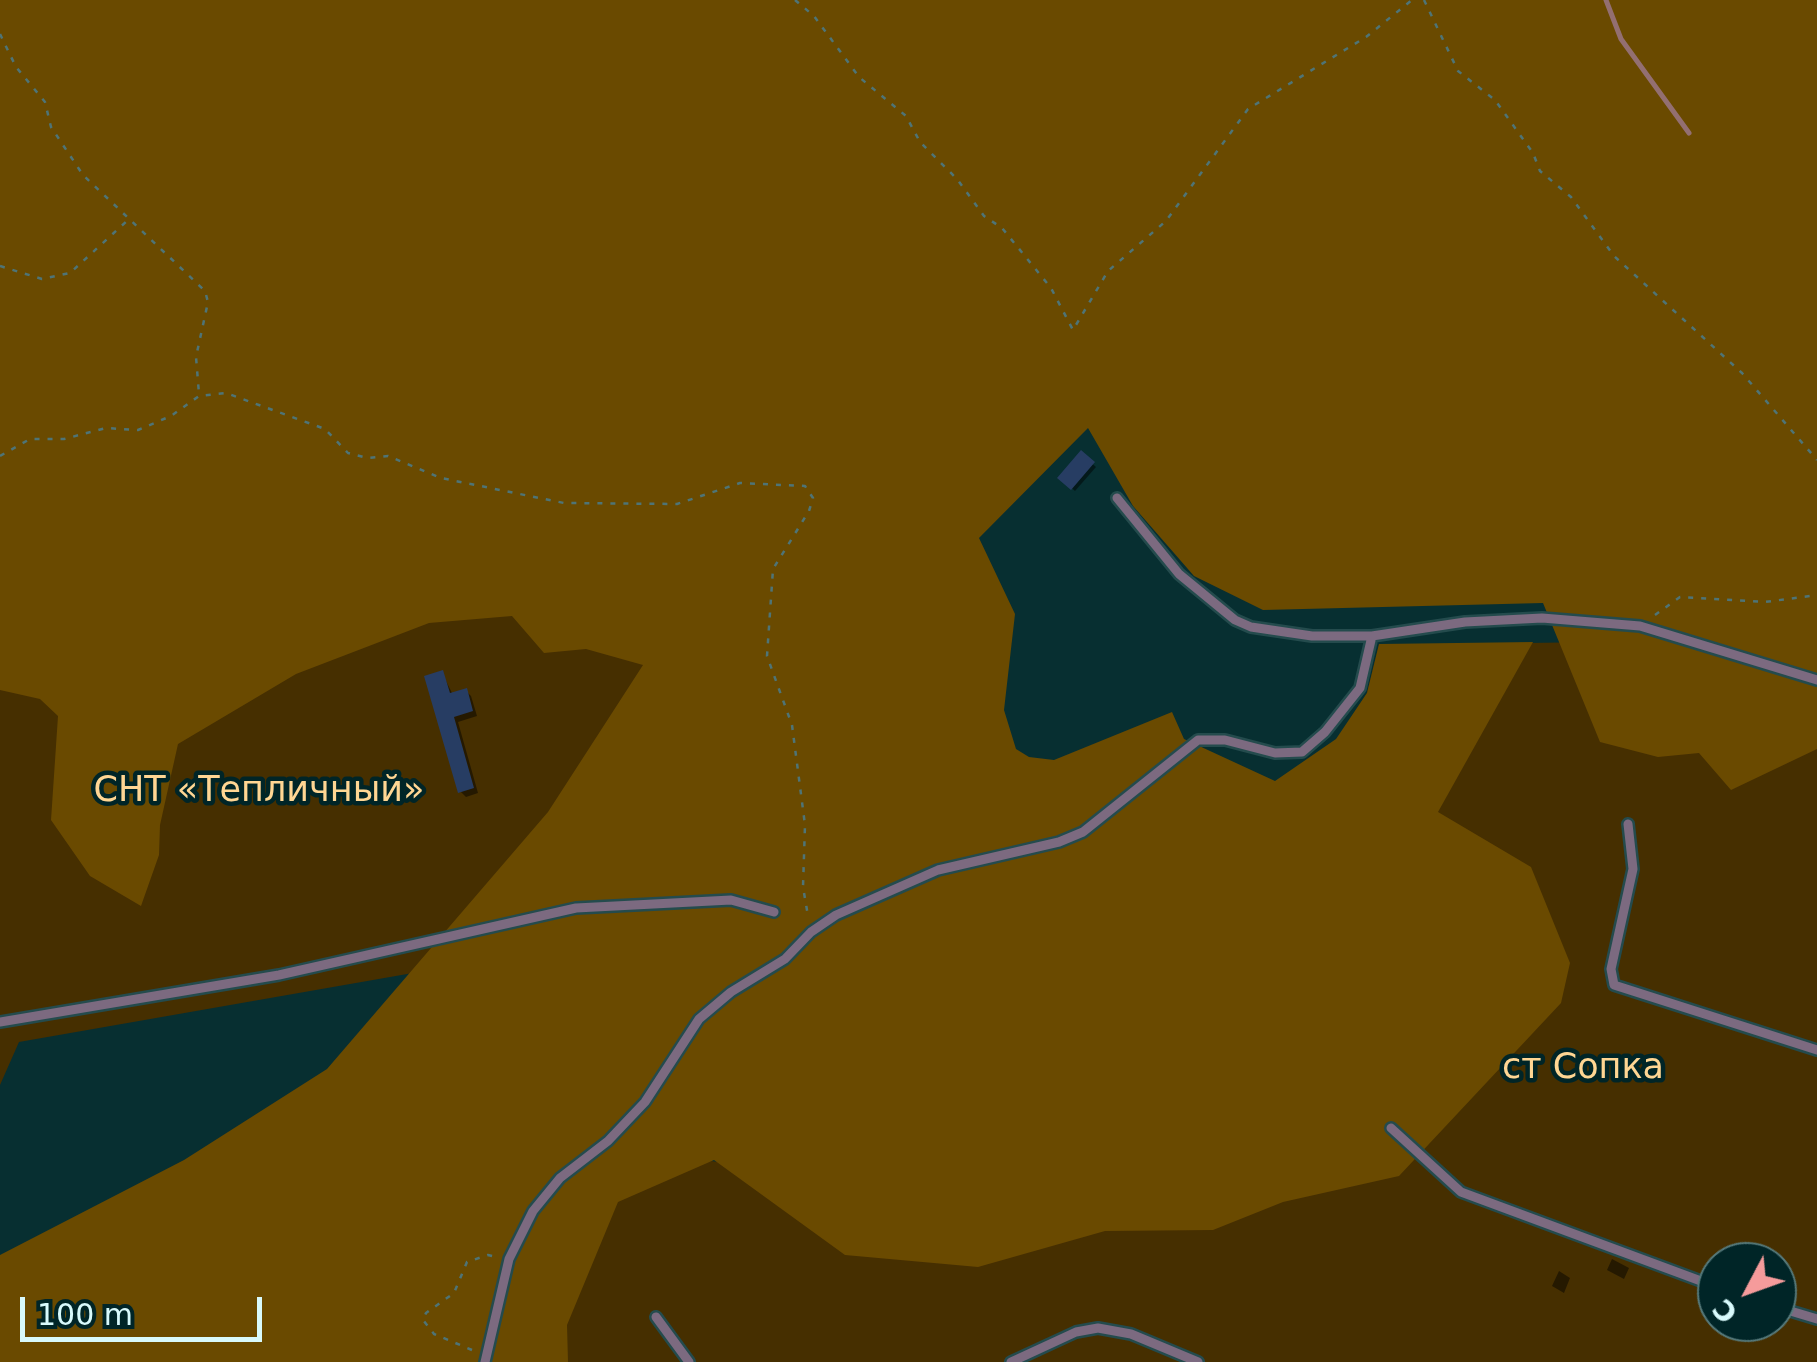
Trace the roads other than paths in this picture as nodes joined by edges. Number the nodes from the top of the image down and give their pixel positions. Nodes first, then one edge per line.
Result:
1 (1118, 498) dead end
2 (1372, 636) junction
3 (1817, 680) edge
4 (1628, 824) dead end
5 (774, 912) dead end
6 (0, 1022) edge
7 (1817, 1050) edge
8 (1392, 1128) dead end
9 (1697, 1280) edge
10 (656, 1317) dead end
11 (485, 1361) edge
12 (688, 1362) edge
13 (1011, 1362) edge
14 (1198, 1362) edge

1 - 2 lane
2 - 3 lane
2 - 11 lane
4 - 7 lane
5 - 6 lane
8 - 9 lane
10 - 12 lane
13 - 14 lane

